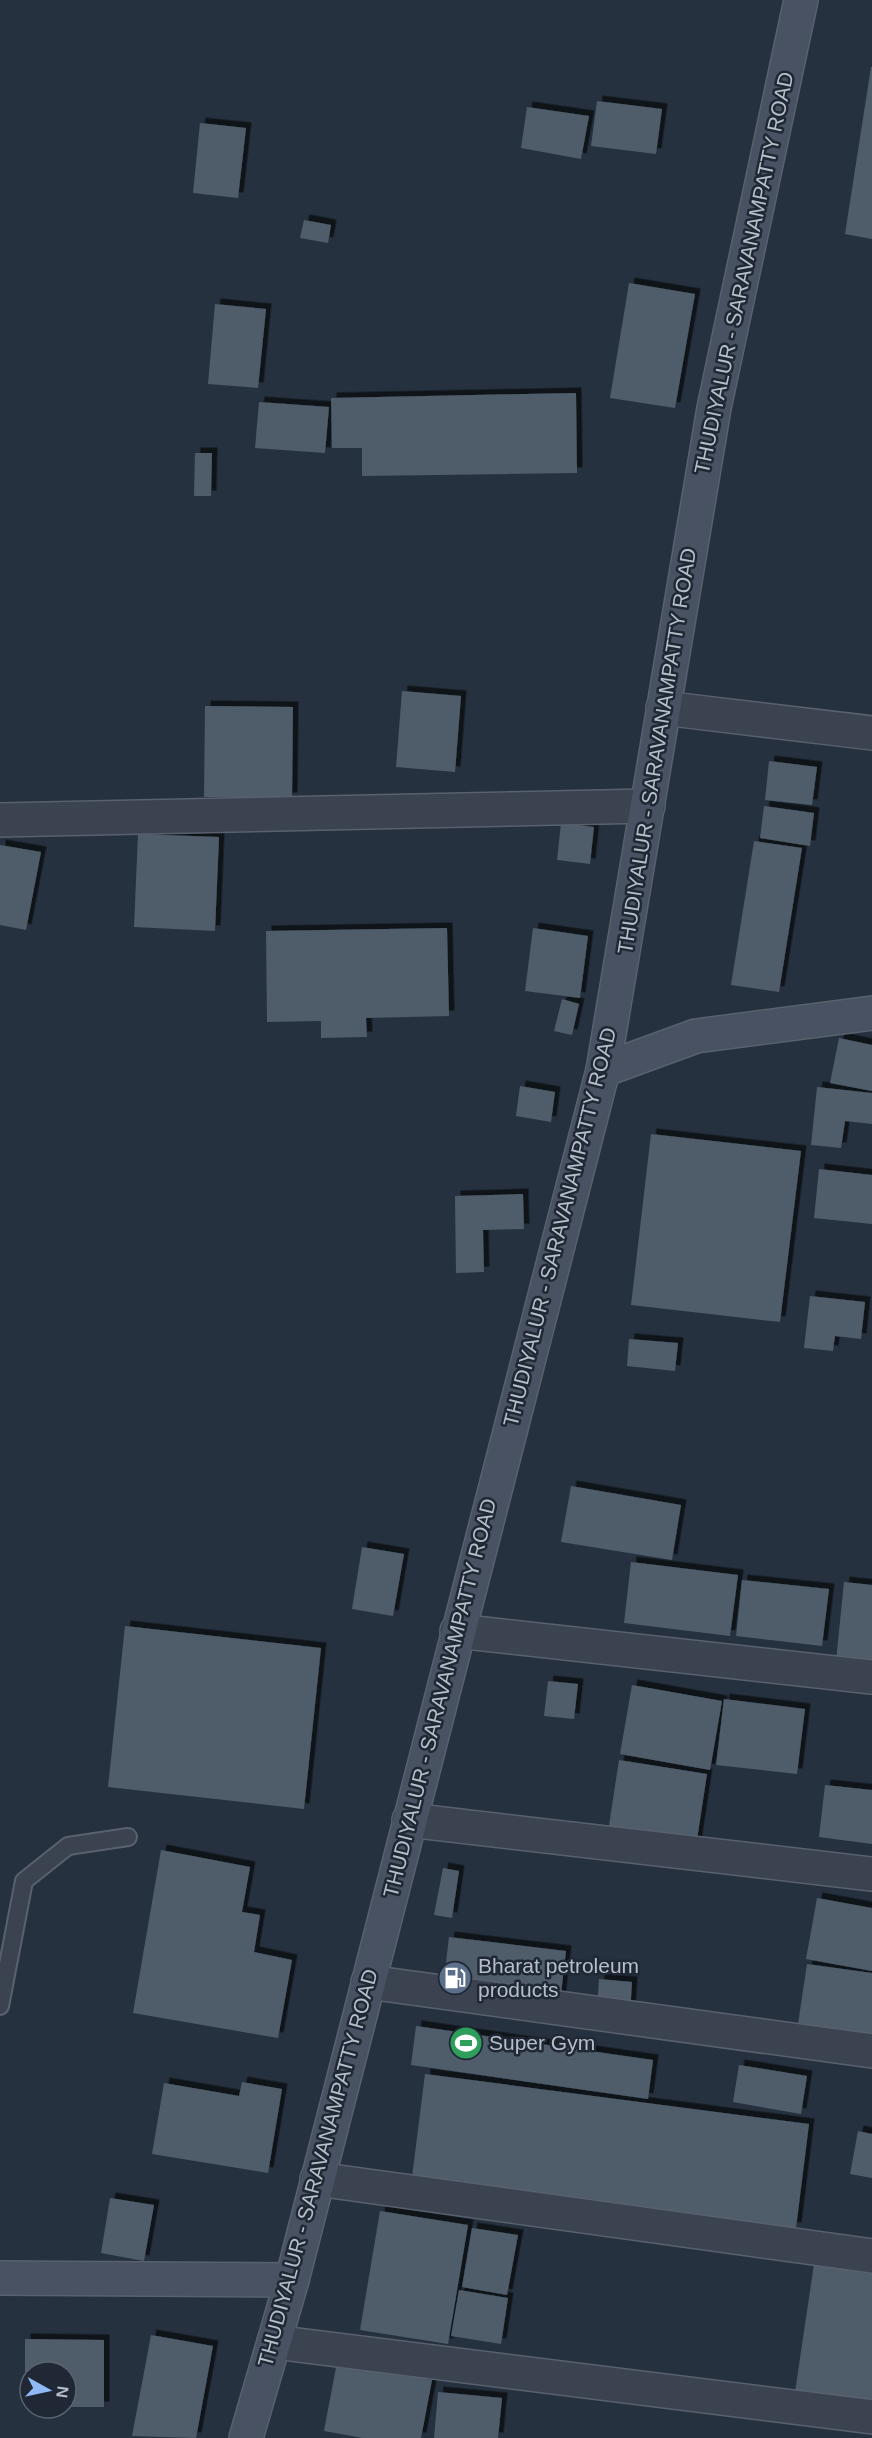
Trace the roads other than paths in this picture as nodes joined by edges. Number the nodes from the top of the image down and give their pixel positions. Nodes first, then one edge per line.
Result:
1 (801, 0) edge
2 (663, 708) junction
3 (872, 733) edge
4 (648, 806) junction
5 (0, 820) edge
6 (872, 1013) edge
7 (603, 1070) junction
8 (457, 1631) junction
9 (872, 1677) edge
10 (409, 1820) junction
11 (128, 1837) dead end
12 (872, 1874) edge
13 (368, 1982) junction
14 (0, 2006) edge
15 (872, 2051) edge
16 (317, 2180) junction
17 (872, 2256) edge
18 (0, 2278) edge
19 (292, 2280) junction
20 (274, 2342) junction
21 (872, 2417) edge
22 (246, 2438) edge

1 - 2 main road, THUDIYALUR - SARAVANAMPATTY ROAD
2 - 3 street
2 - 4 main road, THUDIYALUR - SARAVANAMPATTY ROAD
4 - 5 street
4 - 7 main road, THUDIYALUR - SARAVANAMPATTY ROAD
6 - 7 main road
7 - 8 main road, THUDIYALUR - SARAVANAMPATTY ROAD
8 - 9 street
8 - 10 main road, THUDIYALUR - SARAVANAMPATTY ROAD
10 - 12 street
10 - 13 main road, THUDIYALUR - SARAVANAMPATTY ROAD
11 - 14 lane
13 - 15 street
13 - 16 main road, THUDIYALUR - SARAVANAMPATTY ROAD
16 - 17 street
16 - 19 main road, THUDIYALUR - SARAVANAMPATTY ROAD
18 - 19 main road
19 - 20 main road, THUDIYALUR - SARAVANAMPATTY ROAD
20 - 21 street
20 - 22 main road, THUDIYALUR - SARAVANAMPATTY ROAD

